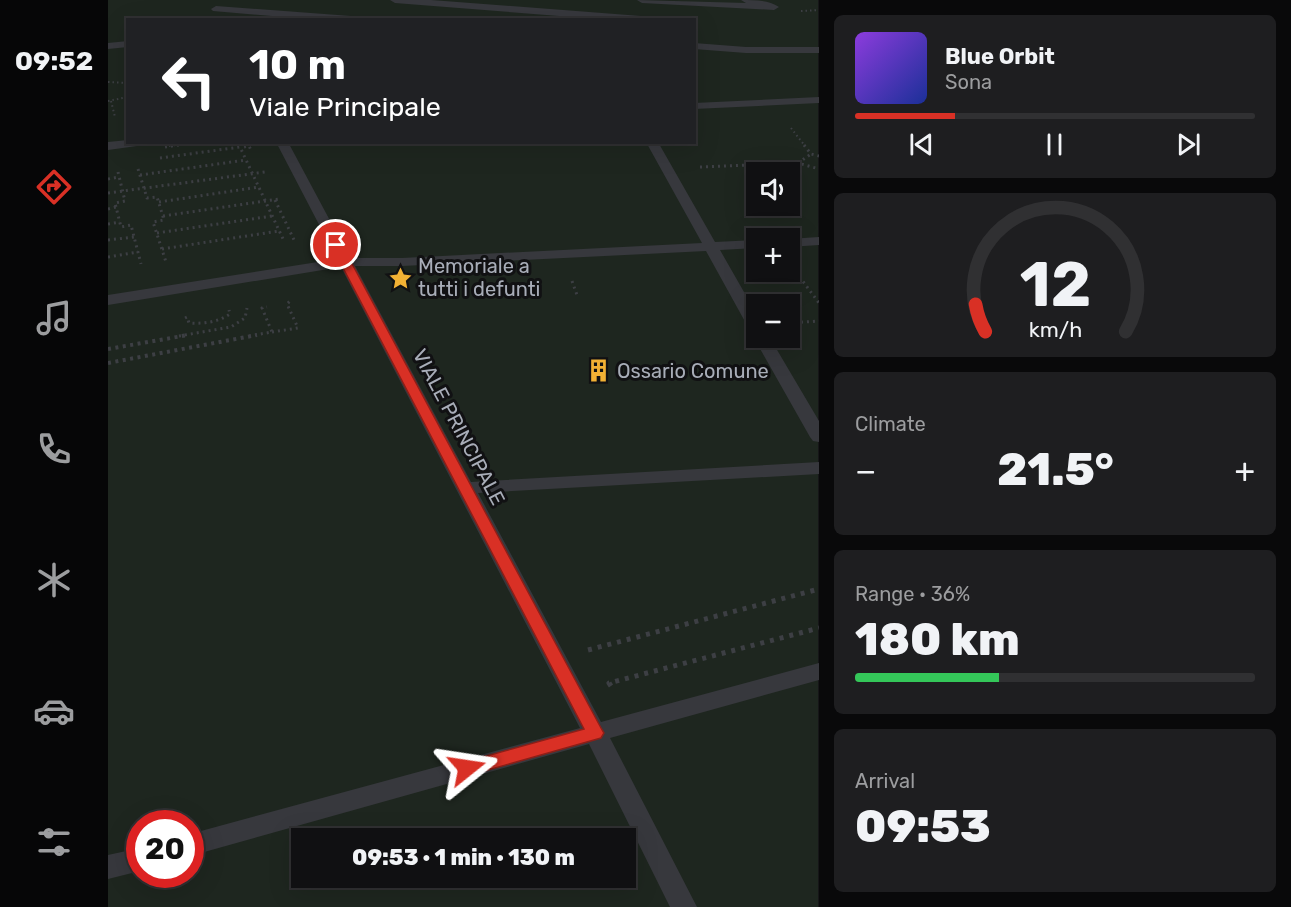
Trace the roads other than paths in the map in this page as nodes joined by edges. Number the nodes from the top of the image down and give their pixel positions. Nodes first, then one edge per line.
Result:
1 (395, 0) edge
2 (642, 0) edge
3 (746, 0) edge
4 (214, 4) edge
5 (220, 18) edge
6 (341, 18) edge
7 (628, 18) edge
8 (126, 44) edge
9 (696, 45) edge
10 (108, 46) edge
11 (819, 50) edge
12 (783, 51) junction
13 (819, 56) edge
14 (819, 100) edge
15 (696, 105) edge
16 (126, 144) edge
17 (283, 144) edge
18 (653, 144) edge
19 (108, 146) edge
20 (819, 241) edge
21 (800, 242) edge
22 (746, 245) edge
23 (711, 247) junction
24 (345, 262) junction
25 (108, 300) edge
26 (746, 309) edge
27 (768, 348) edge
28 (819, 437) edge
29 (819, 468) edge
30 (466, 488) junction
31 (819, 671) edge
32 (595, 733) junction
33 (204, 840) edge
34 (126, 862) edge
35 (108, 867) edge
36 (684, 907) edge

1 - 7 lane
2 - 3 lane
4 - 5 lane
4 - 6 lane
8 - 10 lane
9 - 12 lane
11 - 12 lane
12 - 13 lane
14 - 15 lane
16 - 19 lane
17 - 24 lane, VIALE PRINCIPALE
18 - 23 lane
20 - 21 lane
22 - 23 lane
23 - 24 lane
23 - 26 lane
24 - 25 lane
24 - 30 lane, VIALE PRINCIPALE
27 - 28 lane
29 - 30 lane
30 - 32 lane, VIALE PRINCIPALE
31 - 32 lane
32 - 33 lane
32 - 36 lane, VIALE PRINCIPALE
34 - 35 lane

